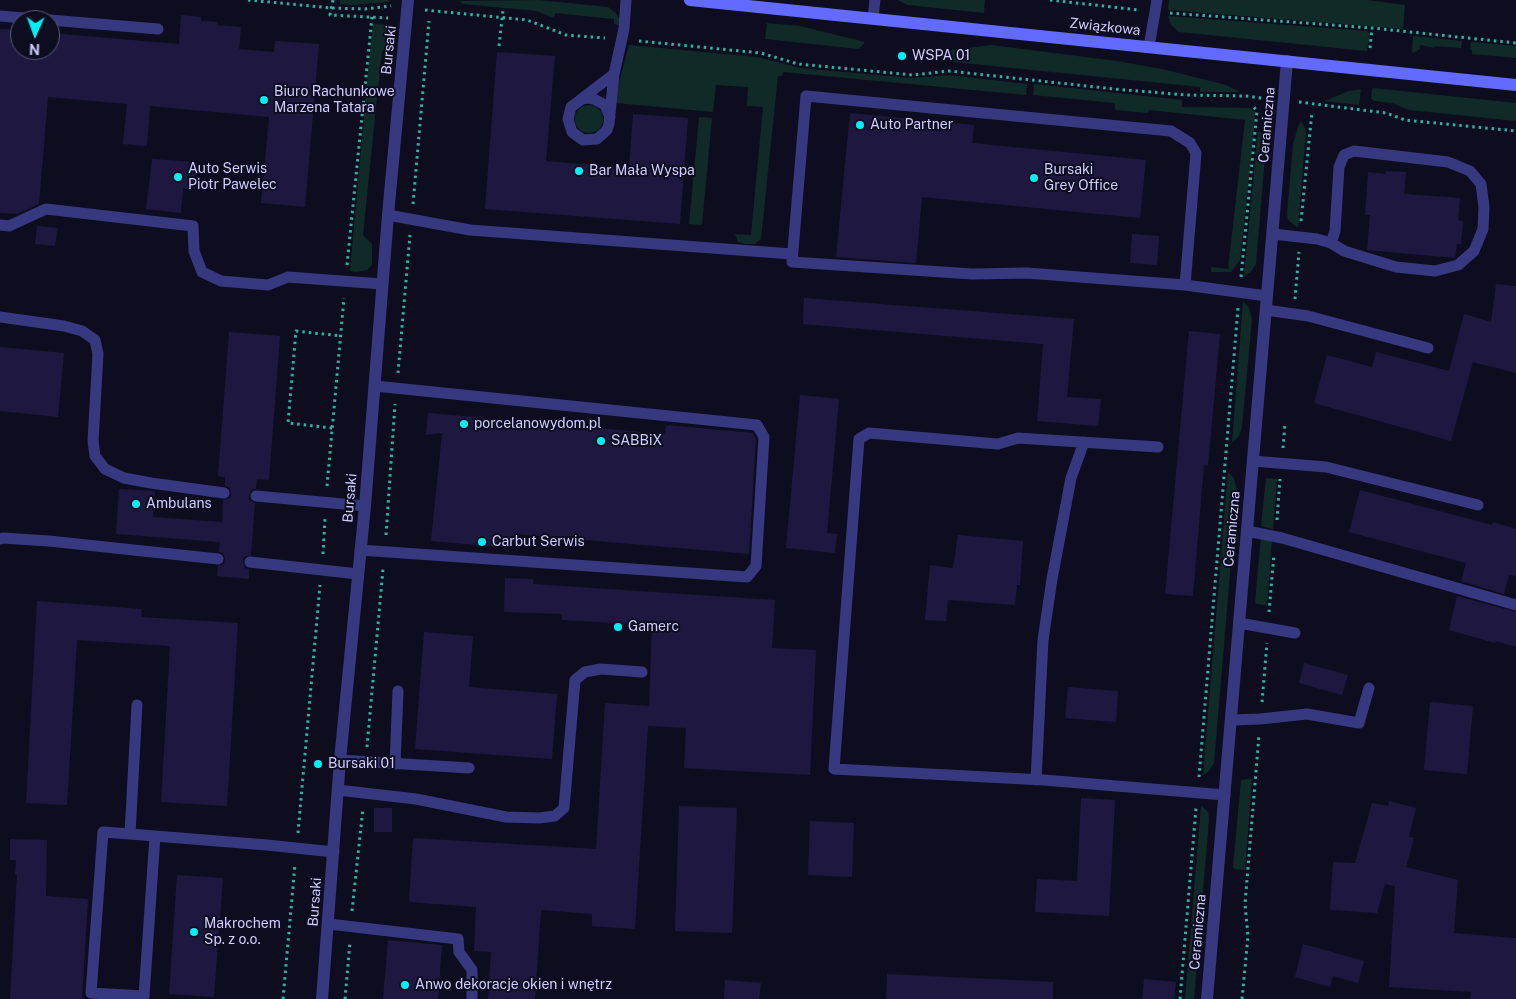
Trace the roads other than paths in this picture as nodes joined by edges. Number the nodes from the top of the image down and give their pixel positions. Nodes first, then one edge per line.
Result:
1 (626, 0) edge
2 (690, 0) edge
3 (875, 0) edge
4 (1157, 0) edge
5 (408, 4) edge
6 (873, 18) junction
7 (60, 21) edge
8 (158, 29) dead end
9 (1149, 47) junction
10 (1287, 61) junction
11 (614, 74) junction
12 (1516, 85) edge
13 (576, 102) junction
14 (610, 117) junction
15 (388, 215) junction
16 (0, 225) edge
17 (1273, 234) junction
18 (1331, 243) junction
19 (792, 254) junction
20 (382, 284) junction
21 (1185, 285) junction
22 (1268, 296) junction
23 (1266, 310) junction
24 (0, 317) edge
25 (1428, 348) dead end
26 (375, 386) junction
27 (1084, 442) junction
28 (1158, 447) dead end
29 (1253, 461) junction
30 (224, 493) dead end
31 (256, 496) dead end
32 (1478, 505) dead end
33 (364, 506) junction
34 (1247, 531) junction
35 (0, 539) edge
36 (360, 550) junction
37 (218, 559) dead end
38 (250, 562) dead end
39 (358, 574) junction
40 (1516, 605) edge
41 (1239, 623) junction
42 (1295, 633) dead end
43 (642, 672) dead end
44 (1369, 688) dead end
45 (398, 690) dead end
46 (137, 705) dead end
47 (1231, 720) junction
48 (340, 760) junction
49 (395, 764) junction
50 (469, 768) dead end
51 (1036, 780) junction
52 (338, 790) junction
53 (1225, 795) junction
54 (130, 834) junction
55 (155, 836) junction
56 (334, 852) junction
57 (329, 924) junction
58 (91, 996) edge
59 (144, 998) edge
60 (322, 999) edge
61 (472, 999) edge
62 (1207, 999) edge

1 - 11 lane
2 - 6 street, Związkowa
3 - 6 lane
4 - 9 lane
5 - 15 street, Bursaki
6 - 9 street, Związkowa
7 - 8 lane
9 - 10 street, Związkowa
10 - 12 street, Związkowa
10 - 17 street, Ceramiczna
11 - 13 lane
11 - 14 lane
13 - 14 lane
13 - 14 lane
15 - 19 lane
15 - 20 street, Bursaki
16 - 20 lane
17 - 18 lane
17 - 22 street, Ceramiczna
18 - 18 lane
19 - 21 lane
19 - 21 lane
20 - 26 street, Bursaki
21 - 22 lane
22 - 23 street, Ceramiczna
23 - 25 lane
23 - 29 street, Ceramiczna
24 - 30 lane
26 - 33 street, Bursaki
26 - 36 lane
27 - 28 lane
27 - 51 lane
27 - 51 lane
29 - 32 lane
29 - 34 street, Ceramiczna
31 - 33 lane
33 - 36 street, Bursaki
34 - 40 lane
34 - 41 street, Ceramiczna
35 - 37 lane
36 - 39 street, Bursaki
38 - 39 lane
39 - 48 street, Bursaki
41 - 42 lane
41 - 47 street, Ceramiczna
43 - 52 lane
44 - 47 lane
45 - 49 lane
46 - 54 lane
47 - 53 street, Ceramiczna
48 - 49 lane
48 - 52 street, Bursaki
49 - 50 lane
51 - 53 lane
52 - 56 street, Bursaki
53 - 62 street, Ceramiczna
54 - 55 lane
54 - 58 lane
55 - 56 lane
55 - 59 lane
56 - 57 street, Bursaki
57 - 60 street, Bursaki
57 - 61 lane
58 - 59 lane

